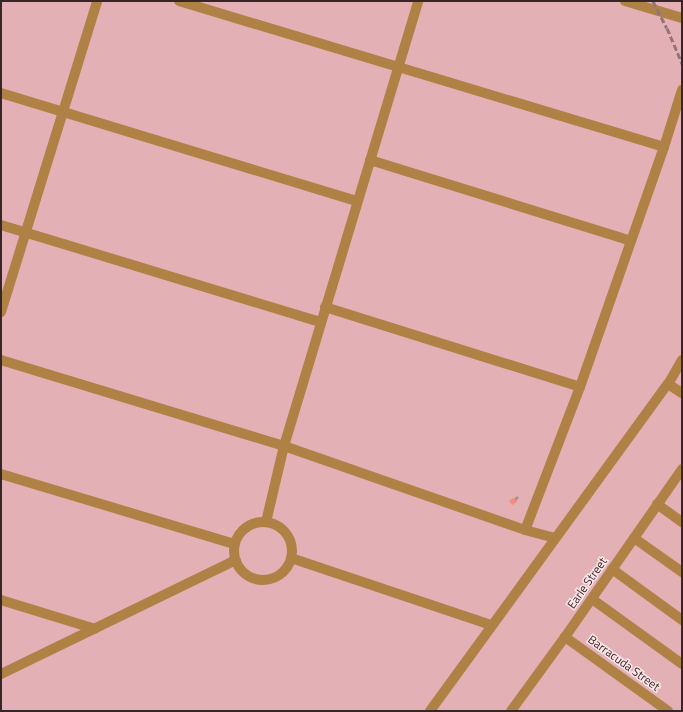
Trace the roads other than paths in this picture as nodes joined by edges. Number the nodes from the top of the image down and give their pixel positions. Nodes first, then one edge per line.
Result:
1 (96, 1) edge
2 (179, 1) edge
3 (418, 1) edge
4 (625, 1) edge
5 (682, 18) edge
6 (398, 67) junction
7 (682, 90) edge
8 (1, 93) edge
9 (62, 112) junction
10 (664, 146) junction
11 (370, 160) junction
12 (357, 201) junction
13 (1, 225) edge
14 (25, 233) junction
15 (632, 240) junction
16 (326, 307) junction
17 (1, 312) edge
18 (321, 322) junction
19 (1, 360) edge
20 (682, 360) edge
21 (668, 384) junction
22 (580, 387) junction
23 (682, 393) edge
24 (284, 446) junction
25 (681, 472) edge
26 (1, 474) edge
27 (657, 504) junction
28 (266, 522) junction
29 (682, 522) edge
30 (524, 530) junction
31 (554, 538) junction
32 (634, 538) junction
33 (236, 544) junction
34 (292, 558) junction
35 (236, 560) junction
36 (612, 570) junction
37 (682, 572) edge
38 (592, 599) junction
39 (1, 600) edge
40 (682, 620) edge
41 (492, 625) junction
42 (96, 629) junction
43 (566, 637) junction
44 (682, 664) edge
45 (1, 674) edge
46 (430, 711) edge
47 (511, 711) edge
48 (668, 711) edge

1 - 9 street
2 - 6 street
3 - 6 street
4 - 5 street
6 - 10 street
6 - 11 street
7 - 10 street
8 - 9 street
9 - 12 street
9 - 14 street
10 - 15 street
11 - 12 street
11 - 15 street
12 - 16 street
13 - 14 street
14 - 17 street
14 - 18 street
15 - 22 street
16 - 18 street
16 - 22 street
18 - 24 street
19 - 24 street
20 - 21 street
21 - 23 street
21 - 31 street
22 - 30 street
24 - 28 street
24 - 30 street
25 - 27 street, Earle Street
26 - 33 street
27 - 29 street
27 - 32 street, Earle Street
28 - 33 street
28 - 34 street
30 - 31 street
31 - 41 street
32 - 36 street, Earle Street
32 - 37 street
33 - 35 street
34 - 35 street
34 - 41 street
35 - 42 street
36 - 38 street, Earle Street
36 - 40 street
38 - 43 street, Earle Street
38 - 44 street
39 - 42 street
41 - 46 street
42 - 45 street
43 - 47 street, Earle Street
43 - 48 street, Barracuda Street

